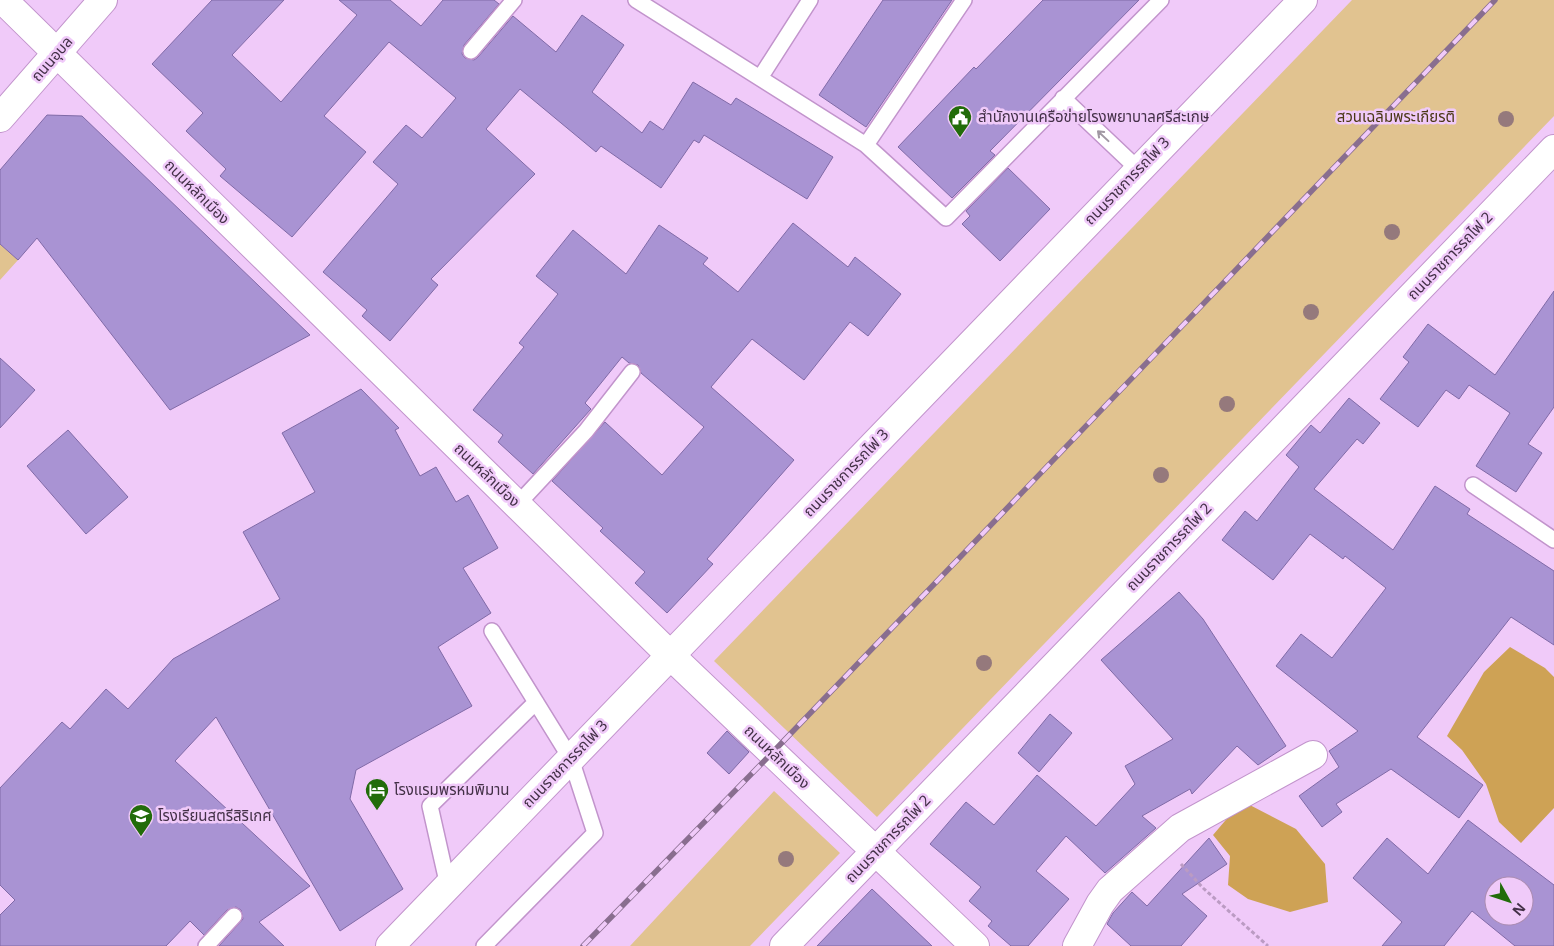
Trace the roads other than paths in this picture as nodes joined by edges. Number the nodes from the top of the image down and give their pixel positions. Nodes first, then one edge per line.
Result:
1 (2, 0) edge
2 (104, 0) edge
3 (514, 0) edge
4 (636, 0) edge
5 (810, 0) edge
6 (964, 0) edge
7 (1161, 0) edge
8 (1298, 1) edge
9 (471, 51) dead end
10 (57, 53) junction
11 (760, 78) junction
12 (1063, 98) junction
13 (0, 118) edge
14 (866, 145) junction
15 (1554, 149) edge
16 (1139, 170) junction
17 (632, 372) dead end
18 (1473, 485) dead end
19 (517, 505) junction
20 (1554, 540) edge
21 (492, 631) dead end
22 (670, 655) junction
23 (536, 702) junction
24 (1313, 754) dead end
25 (571, 759) junction
26 (875, 851) junction
27 (448, 886) junction
28 (234, 916) dead end
29 (206, 946) edge
30 (390, 946) edge
31 (484, 946) edge
32 (784, 946) edge
33 (975, 946) edge
34 (1077, 946) edge

1 - 10 street, ถนนหลักเมือง
2 - 10 street, ถนนอุบล
3 - 9 lane
4 - 11 lane
5 - 11 lane
6 - 14 lane
7 - 12 lane
8 - 16 street, ถนนราชการรถไฟ 3
10 - 13 street, ถนนอุบล
10 - 19 street, ถนนหลักเมือง
11 - 14 lane
12 - 14 lane
16 -> 12 lane
15 - 26 street, ถนนราชการรถไฟ 2
16 - 22 street, ถนนราชการรถไฟ 3
17 - 19 lane
18 - 20 lane
19 - 22 street, ถนนหลักเมือง
21 - 23 lane
22 - 25 street, ถนนราชการรถไฟ 3
22 - 26 street, ถนนหลักเมือง
23 - 25 lane
23 - 27 lane
24 - 34 street
25 - 27 street, ถนนราชการรถไฟ 3
25 - 31 lane
26 - 32 street, ถนนราชการรถไฟ 2
26 - 33 street, ถนนหลักเมือง
27 - 30 street, ถนนราชการรถไฟ 3
28 - 29 lane

